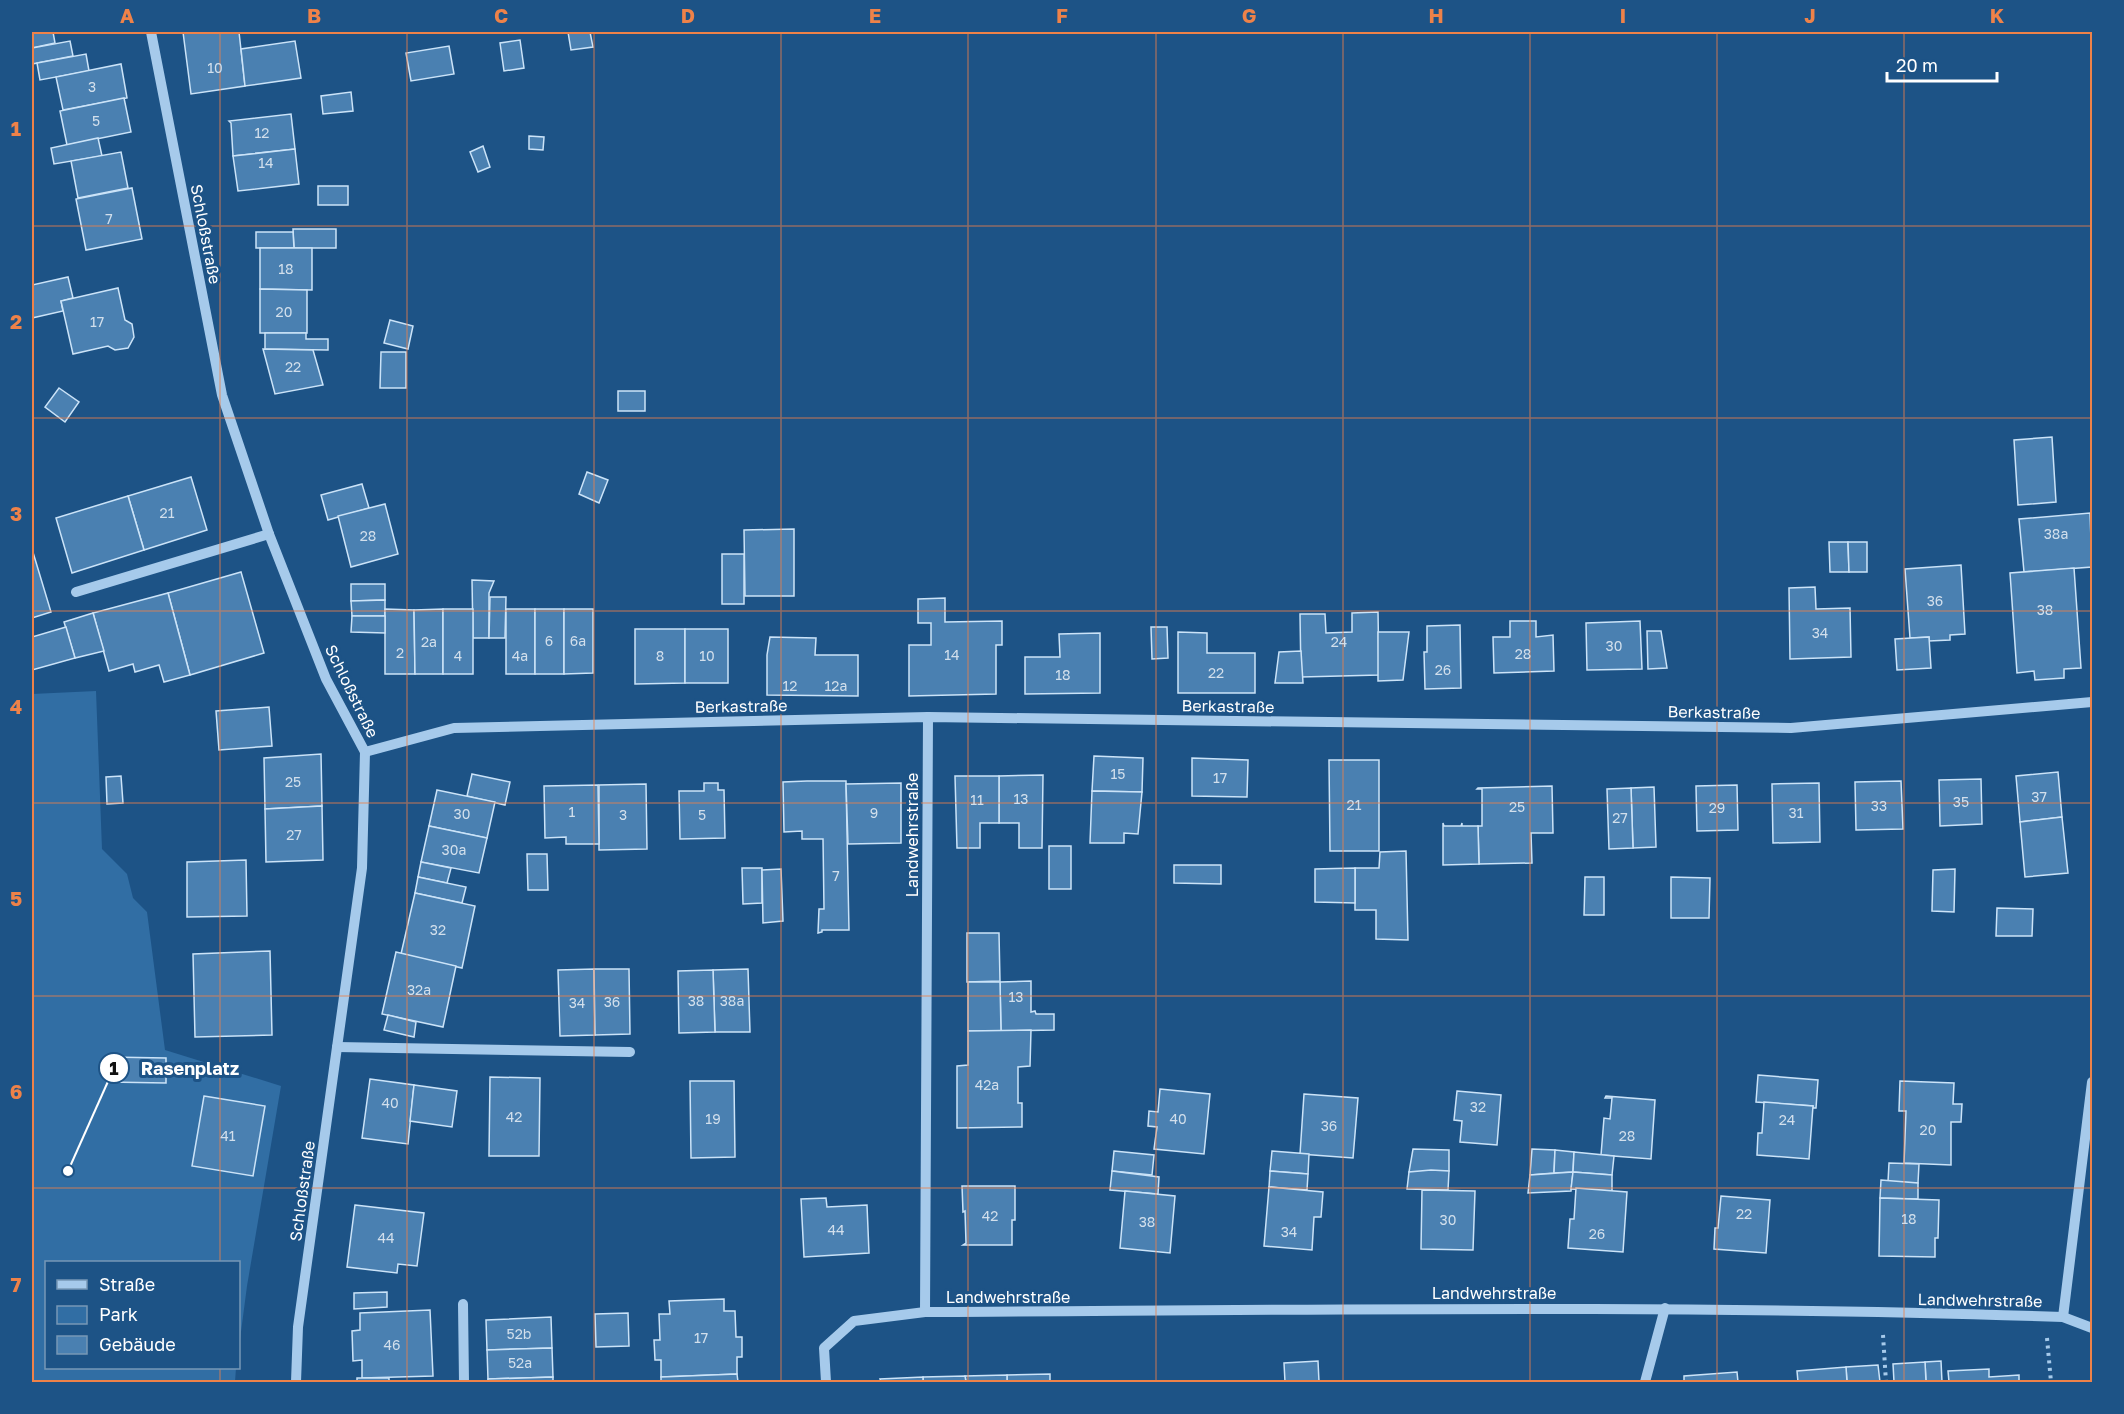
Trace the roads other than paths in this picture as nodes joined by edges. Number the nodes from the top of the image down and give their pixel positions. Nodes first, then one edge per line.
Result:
1 (151, 32) edge
2 (269, 534) junction
3 (76, 592) dead end
4 (2092, 702) edge
5 (927, 717) junction
6 (365, 752) junction
7 (337, 1047) junction
8 (630, 1052) dead end
9 (2092, 1082) edge
10 (2089, 1138) edge
11 (463, 1304) dead end
12 (1665, 1308) junction
13 (925, 1312) junction
14 (2063, 1317) junction
15 (2092, 1328) edge
16 (296, 1383) edge
17 (465, 1383) edge
18 (826, 1383) edge
19 (1645, 1383) edge

1 - 2 street, Schloßstraße
2 - 3 street
2 - 6 street, Schloßstraße
4 - 5 street, Berkastraße
5 - 6 street, Berkastraße
5 - 13 street, Landwehrstraße
6 - 7 street, Schloßstraße
7 - 8 street
7 - 16 street, Schloßstraße
9 - 10 street, Landwehrstraße
10 - 14 street, Landwehrstraße
11 - 17 street
12 - 13 street, Landwehrstraße
12 - 14 street, Landwehrstraße
12 - 19 street
13 - 18 street, Landwehrstraße
14 - 15 street, Landwehrstraße

